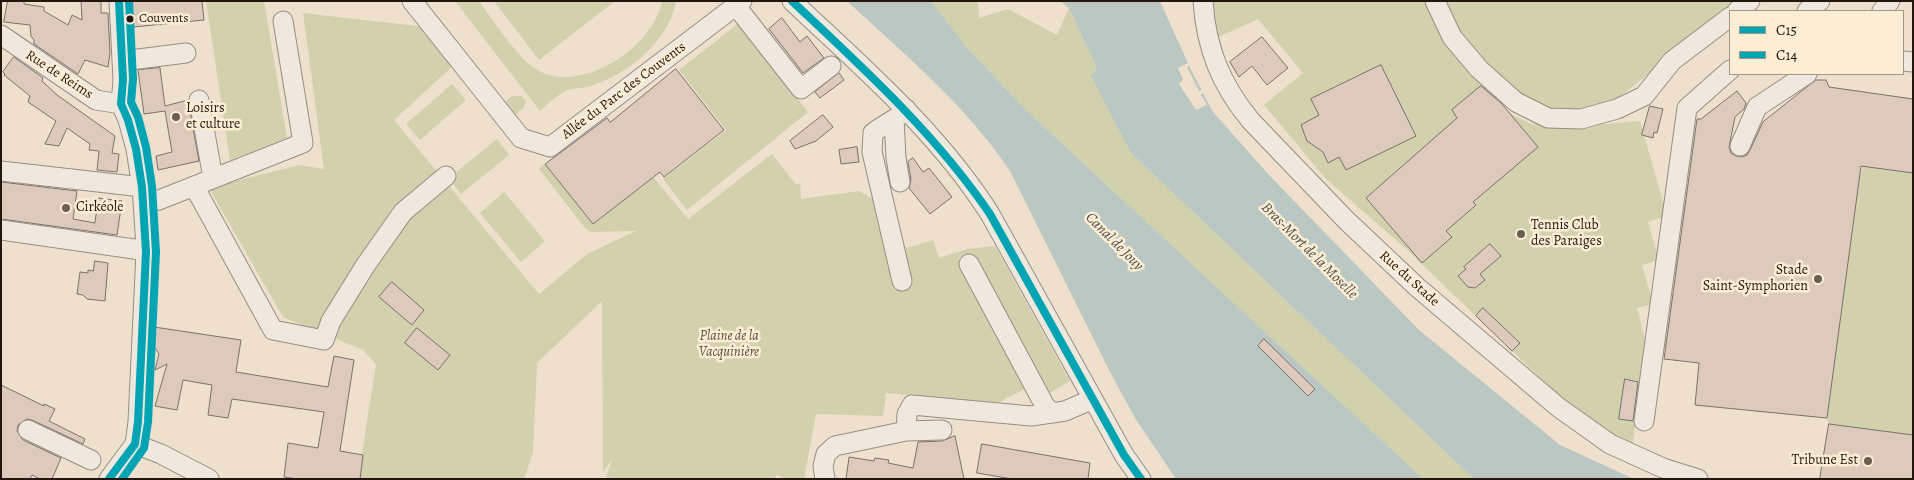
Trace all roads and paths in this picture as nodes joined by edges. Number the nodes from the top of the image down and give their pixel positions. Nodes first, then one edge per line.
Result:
1 (119, 1) edge
2 (412, 1) edge
3 (792, 1) edge
4 (1203, 1) edge
5 (1435, 1) edge
6 (1750, 1) edge
7 (1820, 1) edge
8 (739, 4) edge
9 (1738, 10) edge
10 (1808, 10) edge
11 (1729, 18) edge
12 (283, 21) dead end
13 (2, 36) edge
14 (186, 53) dead end
15 (122, 61) junction
16 (831, 66) dead end
17 (1729, 71) edge
18 (1805, 75) edge
19 (199, 100) dead end
20 (121, 104) junction
21 (900, 114) junction
22 (1740, 146) dead end
23 (1, 171) edge
24 (446, 176) dead end
25 (213, 178) junction
26 (900, 182) dead end
27 (194, 186) junction
28 (142, 194) junction
29 (1, 230) edge
30 (146, 252) junction
31 (968, 264) dead end
32 (902, 281) dead end
33 (1093, 399) junction
34 (1052, 413) junction
35 (1644, 421) dead end
36 (28, 430) dead end
37 (942, 430) dead end
38 (906, 431) junction
39 (135, 444) junction
40 (91, 460) dead end
41 (110, 479) edge
42 (209, 479) edge
43 (825, 479) edge
44 (1141, 479) edge
45 (1698, 479) edge

1 - 15 street
2 - 8 street, Allée du Parc des Couvents
3 - 21 street
4 - 45 street, Rue du Stade
5 - 11 street
6 - 9 street
7 - 10 street
8 - 16 street
12 - 25 street
13 - 20 street, Rue de Reims
14 - 15 street
15 - 20 street
17 - 35 street
18 - 22 street
19 - 25 street
20 - 28 street
21 - 26 street
21 - 32 street
21 - 33 street
23 - 28 street
24 - 27 street
25 - 27 street
27 - 28 street
28 - 30 street
29 - 30 street
30 - 39 street
31 - 34 street
33 - 34 street
33 - 44 street
34 - 38 street
36 - 40 street
37 - 38 street
38 - 43 street
39 - 41 street
39 - 42 street

